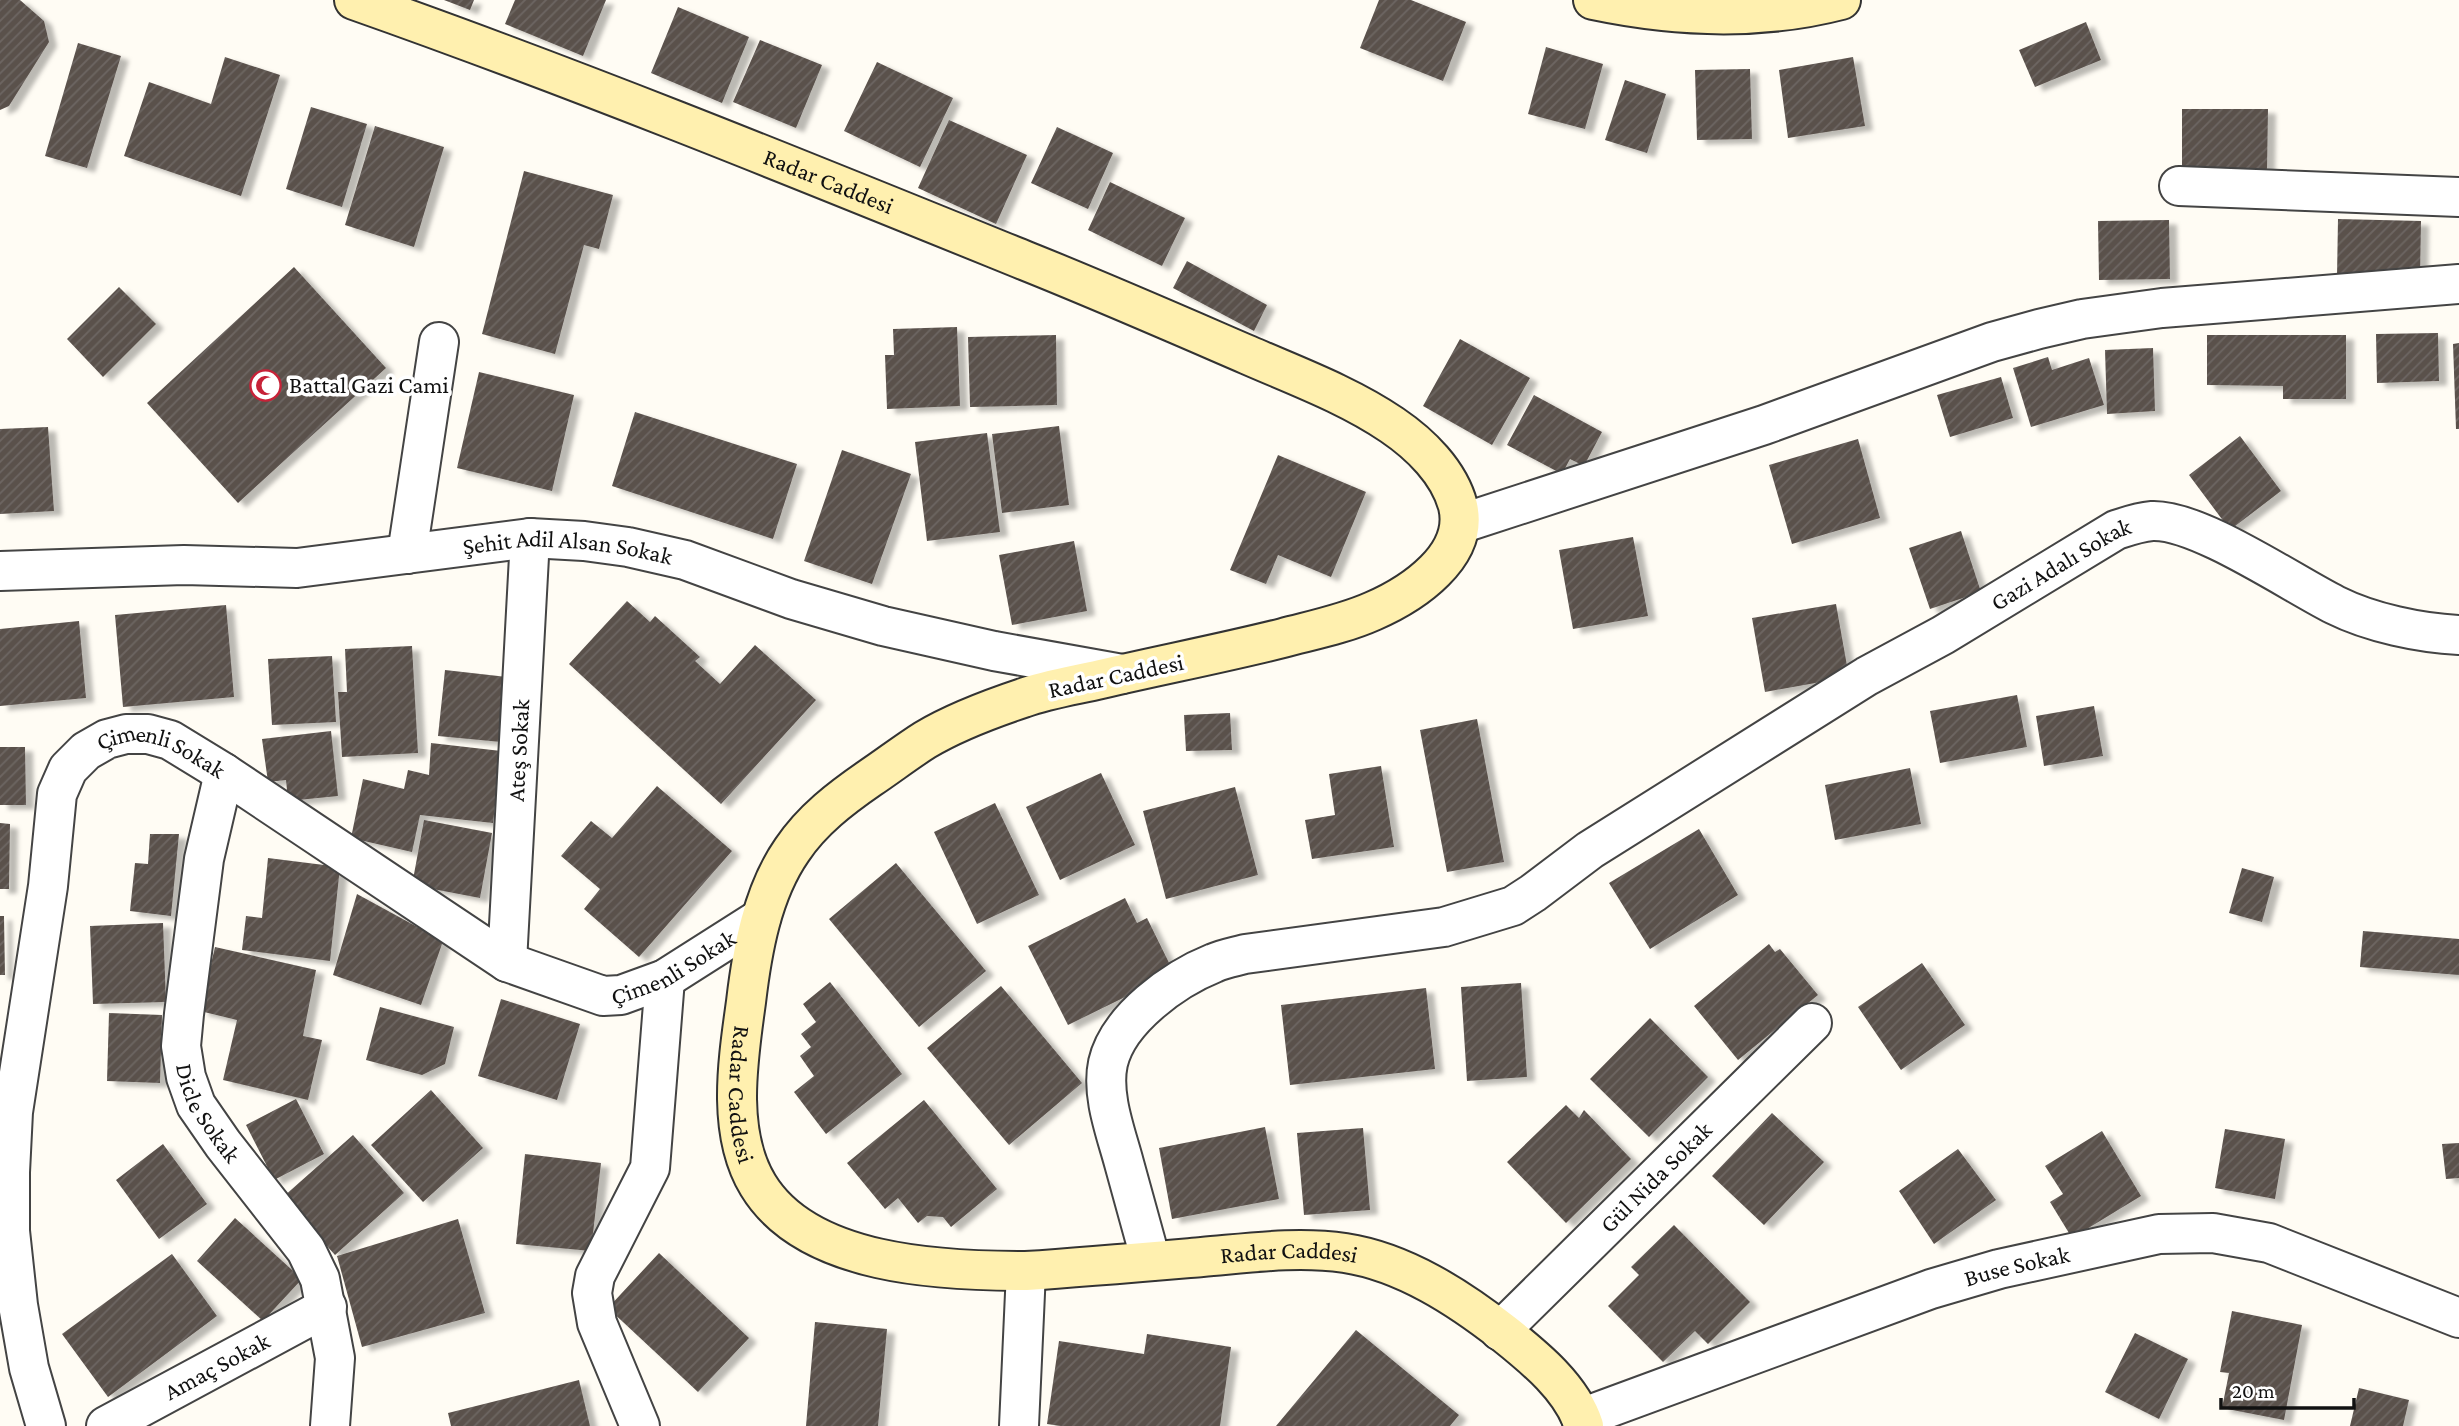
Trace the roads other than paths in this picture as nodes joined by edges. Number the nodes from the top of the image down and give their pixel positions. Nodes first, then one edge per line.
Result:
1 (354, 0) edge
2 (1593, 0) edge
3 (1841, 0) edge
4 (2179, 186) dead end
5 (2459, 197) edge
6 (2459, 284) edge
7 (439, 342) dead end
8 (1460, 524) junction
9 (530, 538) junction
10 (407, 554) junction
11 (0, 571) edge
12 (2459, 635) edge
13 (1122, 674) junction
14 (224, 773) junction
15 (761, 918) junction
16 (507, 962) junction
17 (665, 979) junction
18 (1812, 1023) dead end
19 (1152, 1261) junction
20 (1026, 1271) junction
21 (327, 1307) junction
22 (2459, 1318) edge
23 (1500, 1331) junction
24 (1583, 1422) edge
25 (46, 1426) edge
26 (106, 1426) edge
27 (330, 1426) edge
28 (640, 1426) edge
29 (1019, 1426) edge

1 - 8 street, Radar Caddesi
2 - 3 street
4 - 5 street
6 - 8 street
7 - 10 street
8 - 13 street, Radar Caddesi
9 - 10 street, Şehit Adil Alsan Sokak
9 - 13 street, Şehit Adil Alsan Sokak
9 - 16 street, Ateş Sokak
10 - 11 street, Şehit Adil Alsan Sokak
12 - 19 street, Gazi Adalı Sokak
13 - 15 street, Radar Caddesi
14 - 16 street, Çimenli Sokak
14 - 21 street, Dicle Sokak
14 - 25 street, Çimenli Sokak
15 - 17 street, Çimenli Sokak
15 - 20 street, Radar Caddesi
16 - 17 street, Çimenli Sokak
17 - 28 street
18 - 23 street, Gül Nida Sokak
19 - 20 street, Radar Caddesi
19 - 23 street, Radar Caddesi
20 - 29 street
21 - 26 street, Amaç Sokak
21 - 27 street, Dicle Sokak
22 - 24 street, Buse Sokak
23 - 24 street, Radar Caddesi

